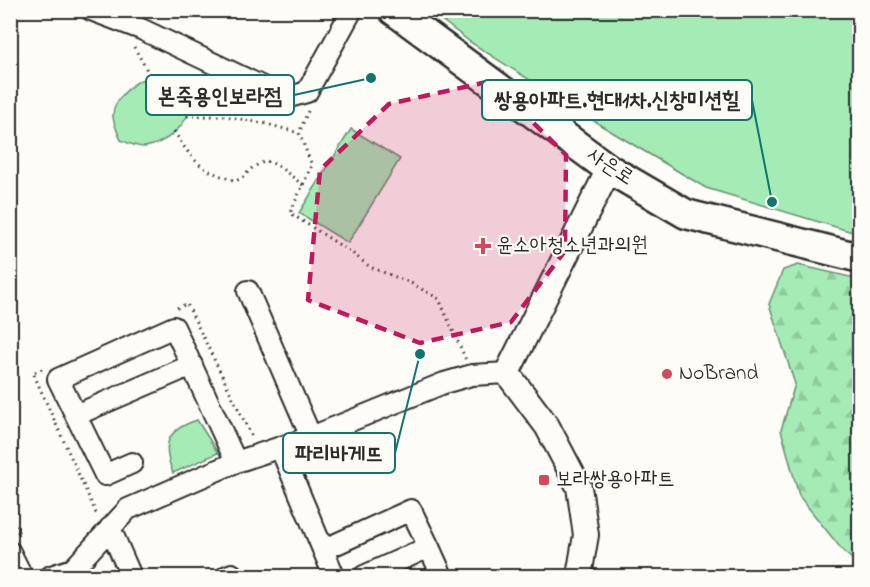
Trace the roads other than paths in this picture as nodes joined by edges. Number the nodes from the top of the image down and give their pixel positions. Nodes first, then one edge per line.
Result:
1 (91, 10) edge
2 (352, 10) edge
3 (393, 10) edge
4 (609, 169) junction
5 (860, 258) edge
6 (248, 291) dead end
7 (192, 365) junction
8 (507, 374) junction
9 (76, 415) junction
10 (311, 437) junction
11 (280, 447) junction
12 (236, 462) junction
13 (132, 463) dead end
14 (110, 528) junction
15 (429, 547) junction
16 (323, 550) junction
17 (10, 552) edge
18 (22, 576) edge
19 (51, 576) edge
20 (130, 576) edge
21 (227, 576) edge
22 (233, 576) edge
23 (334, 576) edge
24 (364, 576) edge
25 (442, 576) edge
26 (579, 576) edge

1 - 2 street
3 - 4 main road, 사은로
4 - 5 main road, 사은로
4 - 8 street
6 - 10 street
7 - 9 street
7 - 9 street
7 - 12 street
8 - 10 street
8 - 26 street
9 - 13 street
10 - 11 street
11 - 12 street
11 - 16 street
12 - 14 street
14 - 19 street
14 - 20 street
15 - 16 street
15 - 24 street
15 - 25 street
16 - 23 street
17 - 18 street
21 - 22 street

